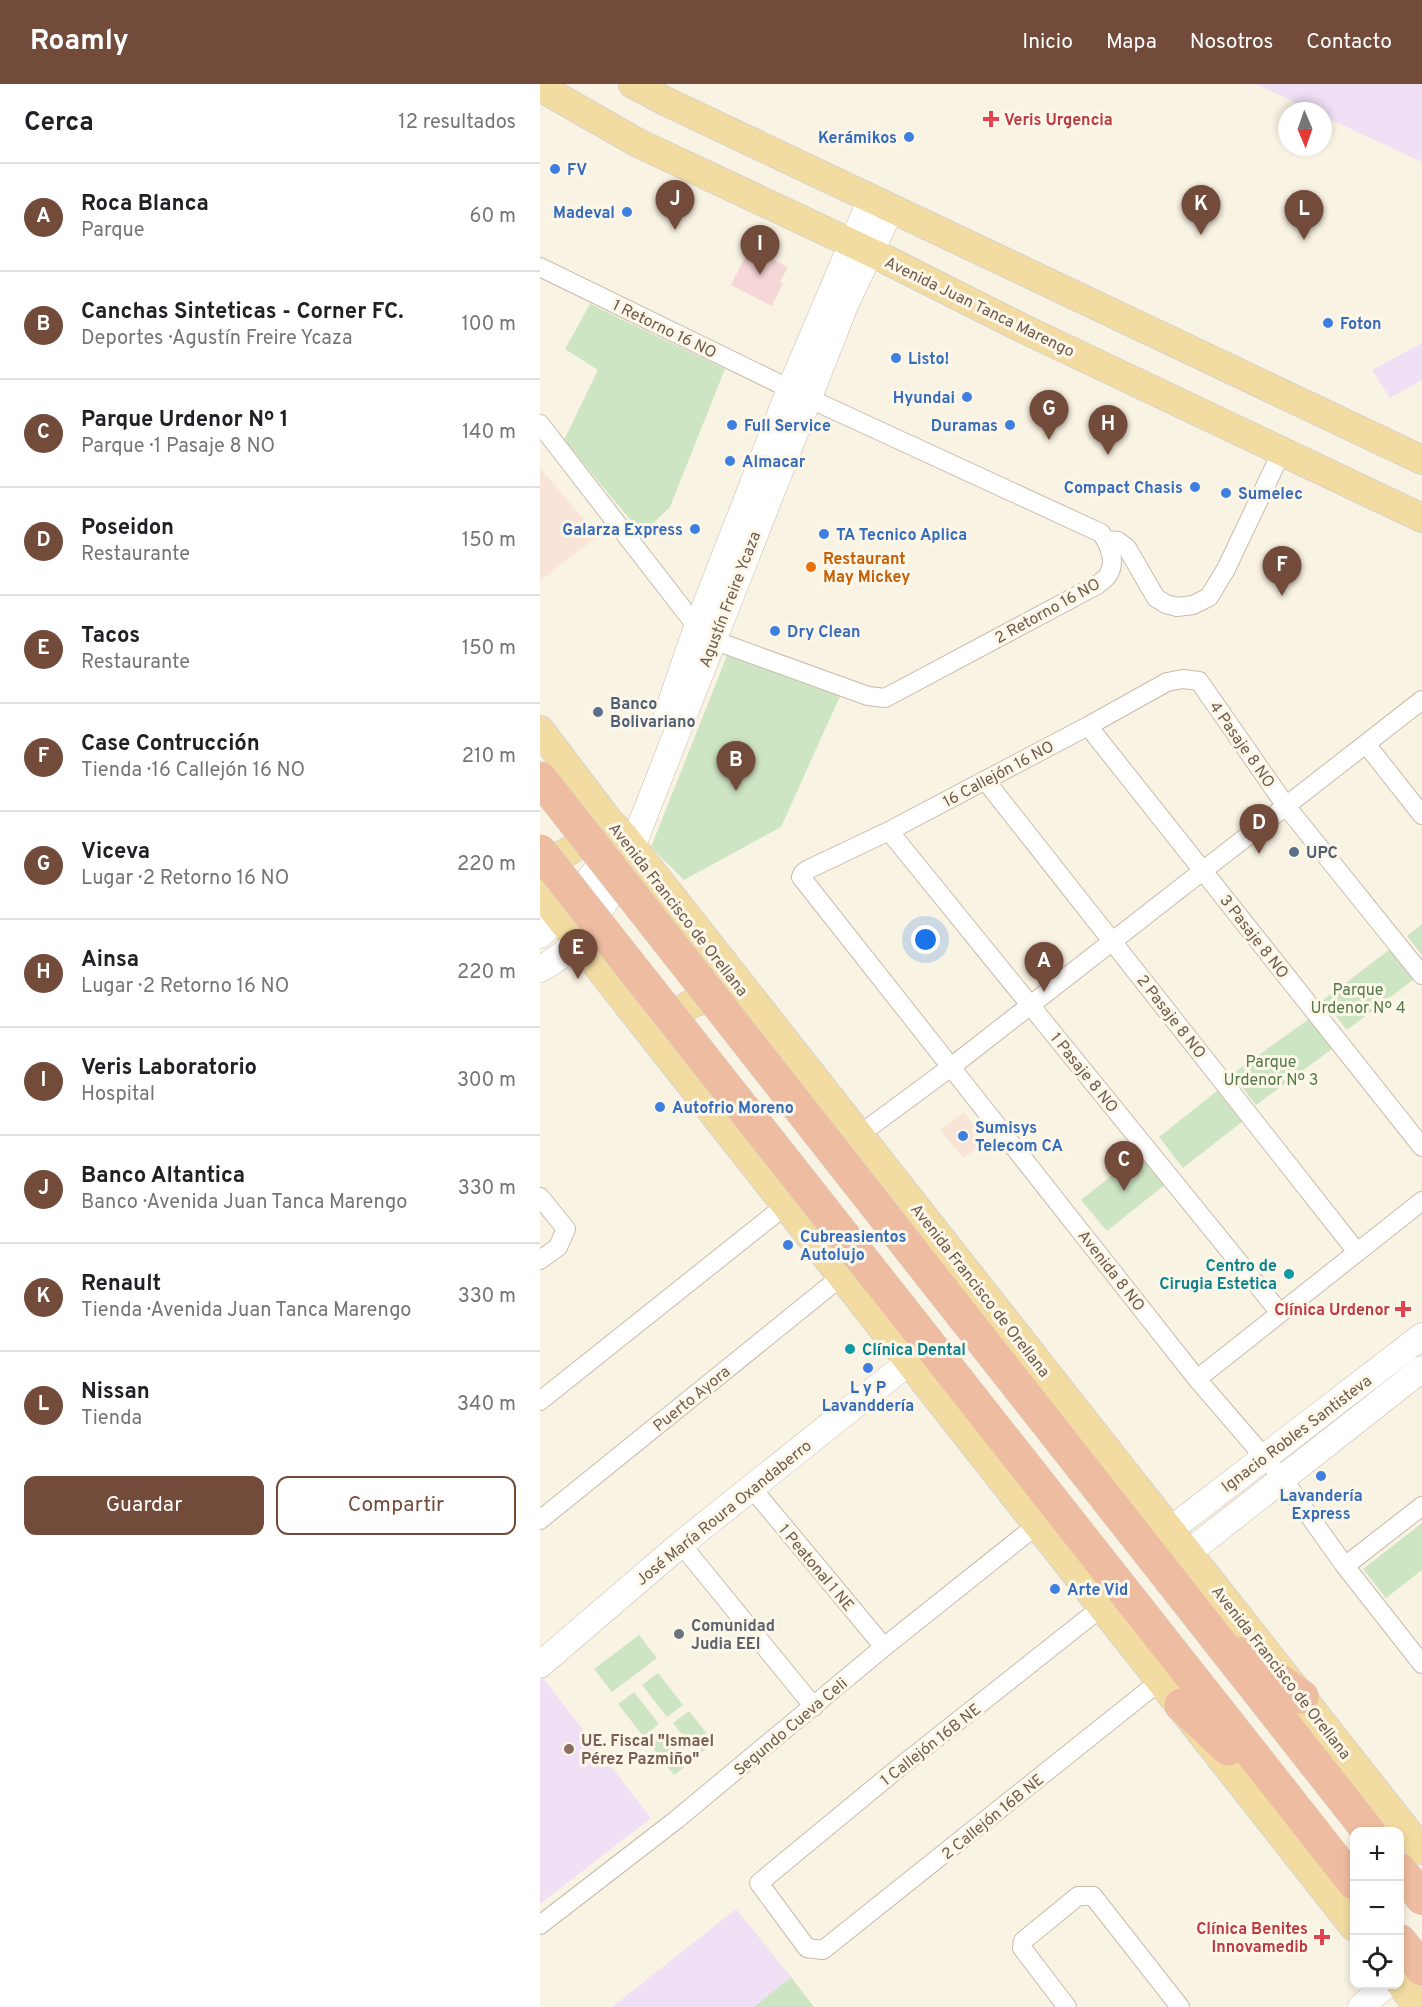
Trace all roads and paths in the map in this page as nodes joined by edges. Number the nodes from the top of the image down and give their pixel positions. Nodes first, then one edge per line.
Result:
1 (633, 84) edge
2 (540, 87) edge
3 (881, 204) junction
4 (861, 248) junction
5 (540, 267) edge
6 (799, 393) junction
7 (540, 424) edge
8 (1282, 451) junction
9 (1422, 460) edge
10 (1422, 518) edge
11 (1106, 540) junction
12 (705, 634) junction
13 (1199, 681) joint
14 (1422, 700) edge
15 (1088, 726) junction
16 (540, 730) edge
17 (1366, 744) junction
18 (540, 778) edge
19 (986, 780) junction
20 (584, 786) junction
21 (1286, 806) junction
22 (1422, 815) edge
23 (889, 831) junction
24 (628, 841) junction
25 (540, 851) edge
26 (540, 860) edge
27 (1203, 871) junction
28 (801, 877) joint
29 (540, 893) edge
30 (549, 926) edge
31 (578, 941) junction
32 (1113, 941) junction
33 (540, 969) edge
34 (1422, 975) edge
35 (1031, 1005) junction
36 (770, 1023) junction
37 (951, 1067) junction
38 (684, 1079) junction
39 (859, 1135) junction
40 (1422, 1146) edge
41 (540, 1197) edge
42 (1422, 1200) edge
43 (786, 1205) junction
44 (1357, 1252) junction
45 (540, 1260) edge
46 (842, 1276) junction
47 (1280, 1313) junction
48 (1422, 1336) edge
49 (909, 1362) junction
50 (1422, 1369) edge
51 (1197, 1379) junction
52 (540, 1401) edge
53 (1263, 1457) junction
54 (1283, 1479) junction
55 (751, 1487) junction
56 (1422, 1506) edge
57 (540, 1520) edge
58 (1037, 1525) junction
59 (1170, 1530) junction
60 (681, 1544) junction
61 (1188, 1553) junction
62 (1345, 1566) junction
63 (1102, 1607) junction
64 (1208, 1627) junction
65 (884, 1647) junction
66 (1422, 1664) edge
67 (540, 1665) edge
68 (1160, 1681) junction
69 (1302, 1697) junction
70 (1181, 1705) junction
71 (814, 1707) junction
72 (1300, 1815) junction
73 (1365, 1827) edge
74 (1416, 1853) edge
75 (1352, 1881) edge
76 (1422, 1898) edge
77 (1350, 1922) edge
78 (540, 1925) edge
79 (1404, 1946) edge
80 (823, 1950) joint
81 (1422, 1970) edge
82 (1404, 1988) edge
83 (1381, 1989) edge
84 (1067, 2007) edge
85 (1180, 2007) edge
86 (1361, 2007) edge
87 (1418, 2007) edge

1 - 3 main road
2 - 4 main road, Avenida Juan Tanca Marengo
3 - 4 street, Agustín Freire Ycaza
3 - 9 main road
4 - 6 street, Agustín Freire Ycaza
4 - 8 main road, Avenida Juan Tanca Marengo
5 - 6 street, 1 Retorno 16 NO
6 - 11 street
6 - 12 street, Agustín Freire Ycaza
7 - 12 street
8 - 10 main road, Avenida Juan Tanca Marengo
8 - 11 street
11 - 12 street, 2 Retorno 16 NO
12 - 24 street, Agustín Freire Ycaza
13 - 15 street, 16 Callejón 16 NO
13 - 21 street, 4 Pasaje 8 NO
14 - 17 street
15 - 19 street, 16 Callejón 16 NO
15 - 27 street, 3 Pasaje 8 NO
16 - 20 main road, Avenida Francisco de Orellana
17 - 21 street
17 - 22 street
18 - 64 highway, Avenida Francisco de Orellana, bridge
19 - 23 street, 16 Callejón 16 NO
19 - 32 street, 2 Pasaje 8 NO
20 - 24 main road, Avenida Francisco de Orellana
20 - 26 main road
21 - 27 street
21 - 34 street, 4 Pasaje 8 NO
23 - 28 street, 16 Callejón 16 NO
23 - 35 street, 1 Pasaje 8 NO
24 - 30 street, Agustín Freire Ycaza
24 - 31 street, Agustín Freire Ycaza
24 - 36 main road, Avenida Francisco de Orellana
25 - 72 highway, bridge
27 - 32 street
27 - 40 street, 3 Pasaje 8 NO
28 - 37 street, Avenida 8 NO
29 - 30 main road
30 - 31 main road
31 - 33 street, Agustín Freire Ycaza
31 - 38 main road
32 - 35 street
32 - 44 street, 2 Pasaje 8 NO
35 - 37 street
35 - 47 street, 1 Pasaje 8 NO
36 - 38 main road
36 - 39 main road, Avenida Francisco de Orellana
37 - 39 street
37 - 51 street, Avenida 8 NO
38 - 43 main road
39 - 59 main road, Avenida Francisco de Orellana
41 - 45 street
42 - 44 street
43 - 46 main road
43 - 52 street
44 - 47 street
46 - 49 main road
46 - 57 street, Puerto Ayora
47 - 51 street
48 - 53 street, Ignacio Robles Santisteva
49 - 55 street, José María Roura Oxandaberro
49 - 58 main road
50 - 54 street, Ignacio Robles Santisteva
51 - 53 street, Avenida 8 NO
53 - 54 street, Avenida 8 NO
53 - 59 street, Ignacio Robles Santisteva
54 - 61 street, Ignacio Robles Santisteva
54 - 62 street, Avenida 8 NO
55 - 60 street, José María Roura Oxandaberro
55 - 65 street, 1 Peatonal 1 NE
56 - 62 street
58 - 63 main road
58 - 65 street, Segundo Cueva Celi
59 - 61 main road, Avenida Francisco de Orellana
60 - 67 street, José María Roura Oxandaberro
60 - 71 street
61 - 69 main road, Avenida Francisco de Orellana
62 - 66 street, Avenida 8 NO
63 - 68 main road
63 - 80 street, 1 Callejón 16B NE
64 - 69 highway
64 - 73 highway, Avenida Francisco de Orellana
65 - 71 street, Segundo Cueva Celi
68 - 70 main road
68 - 80 street, 2 Callejón 16B NE
69 - 74 main road, Avenida Francisco de Orellana
70 - 72 highway
70 - 77 main road
71 - 78 street, Segundo Cueva Celi
72 - 75 highway
74 - 76 highway, Avenida Francisco de Orellana
79 - 81 highway
82 - 87 main road
83 - 86 street
84 - 85 street

